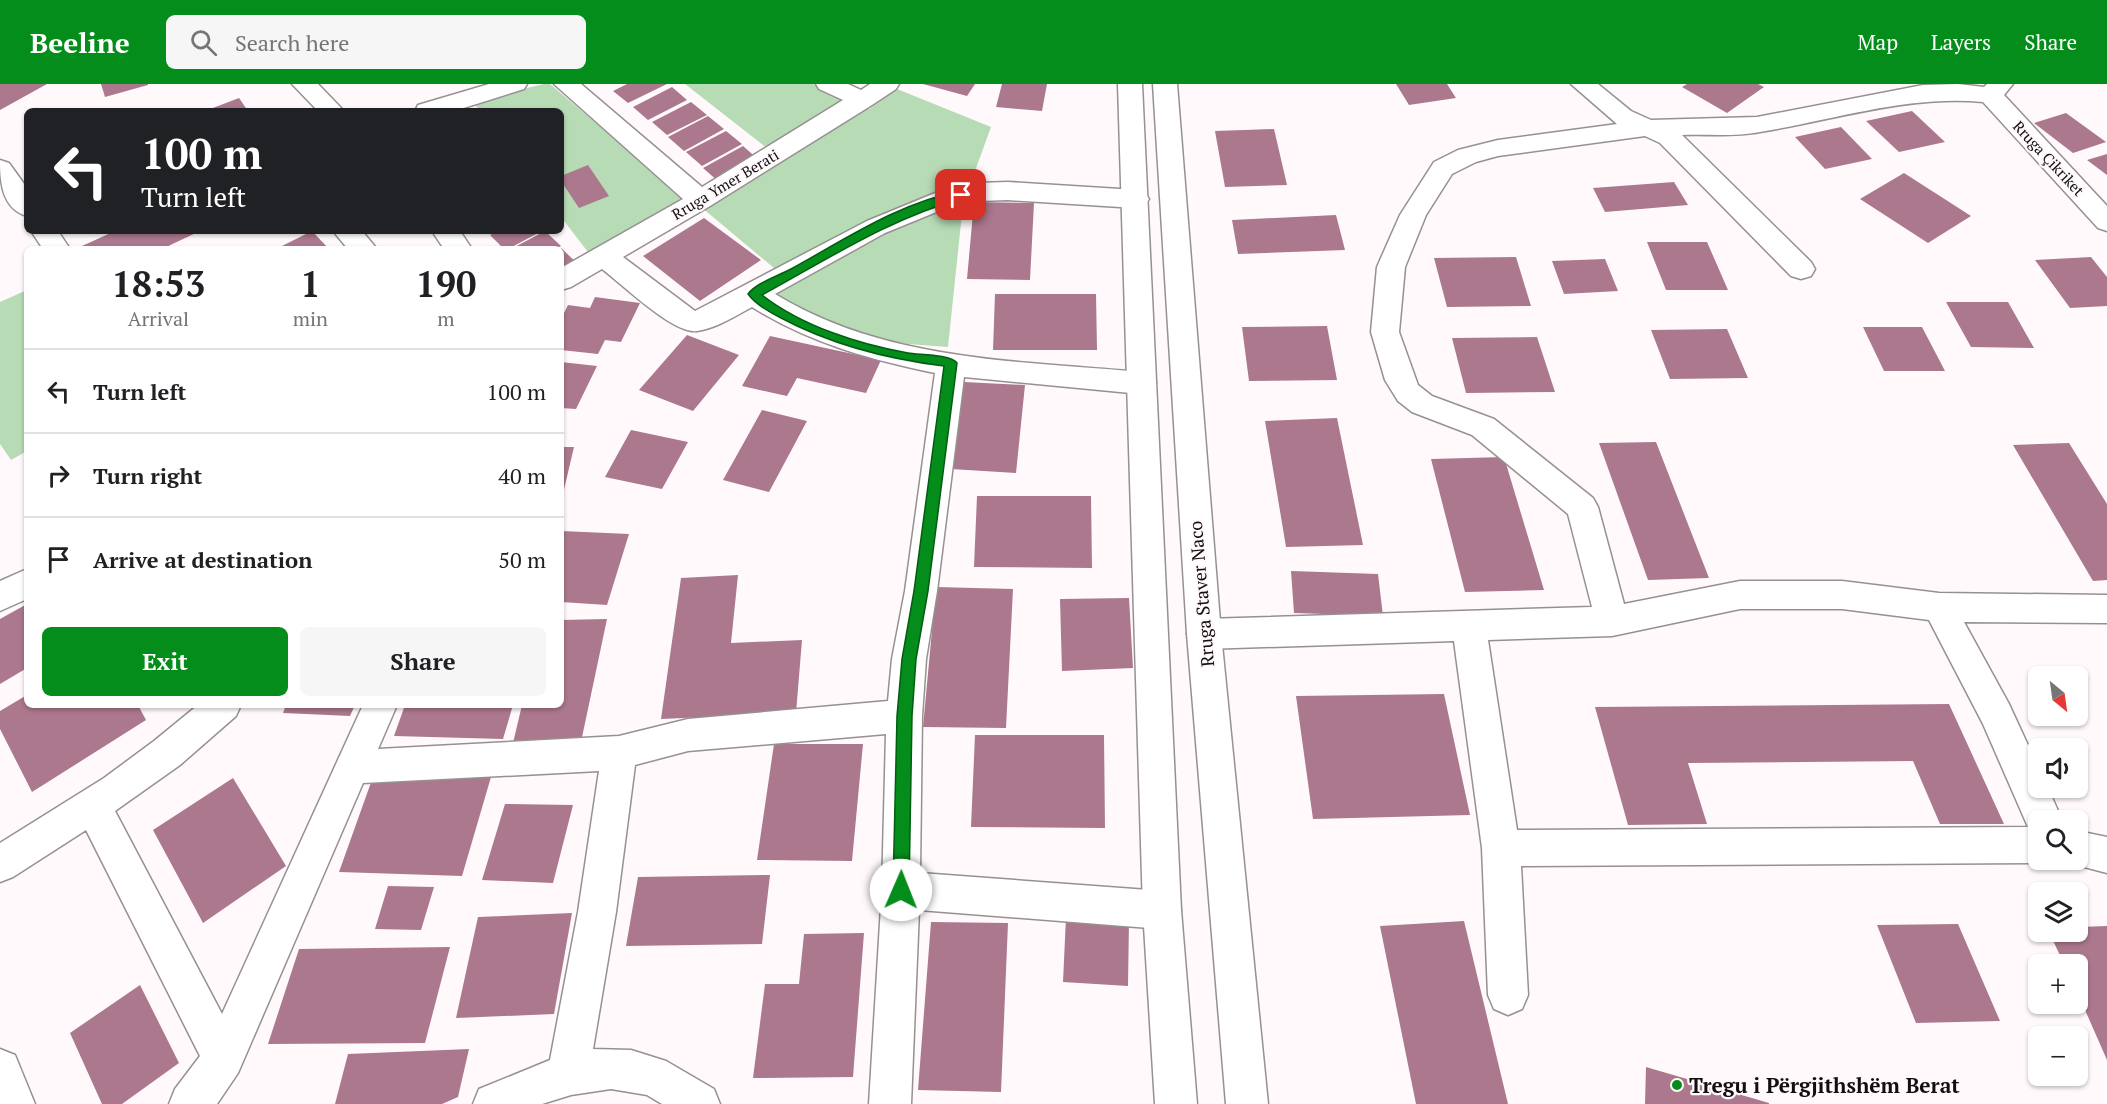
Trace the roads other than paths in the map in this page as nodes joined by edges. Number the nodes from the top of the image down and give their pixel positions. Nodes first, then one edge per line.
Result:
1 (304, 84) edge
2 (514, 84) edge
3 (566, 84) edge
4 (828, 84) edge
5 (886, 84) edge
6 (1130, 84) edge
7 (1165, 84) edge
8 (1583, 84) edge
9 (1915, 88) edge
10 (1995, 89) edge
11 (863, 100) junction
12 (329, 108) edge
13 (437, 108) edge
14 (1648, 128) junction
15 (0, 169) edge
16 (1136, 199) junction
17 (701, 200) junction
18 (24, 203) edge
19 (2107, 222) edge
20 (349, 234) edge
21 (447, 234) edge
22 (361, 246) edge
23 (457, 246) edge
24 (604, 256) junction
25 (1801, 269) dead end
26 (564, 278) edge
27 (753, 294) junction
28 (951, 363) junction
29 (1141, 383) junction
30 (24, 585) edge
31 (0, 597) edge
32 (1939, 607) junction
33 (2107, 609) edge
34 (1612, 621) junction
35 (1469, 626) junction
36 (1204, 634) junction
37 (220, 708) edge
38 (379, 708) edge
39 (904, 716) junction
40 (619, 753) junction
41 (353, 767) junction
42 (93, 806) junction
43 (2040, 810) edge
44 (2028, 845) edge
45 (1501, 848) junction
46 (2088, 851) edge
47 (2107, 855) edge
48 (0, 864) edge
49 (901, 890) junction
50 (1162, 910) junction
51 (1508, 995) dead end
52 (223, 1058) junction
53 (0, 1070) edge
54 (568, 1074) junction
55 (14, 1104) edge
56 (190, 1104) edge
57 (494, 1104) edge
58 (699, 1104) edge
59 (890, 1104) edge
60 (1176, 1104) edge
61 (1247, 1104) edge

1 - 12 street
2 - 13 street
3 - 17 street
4 - 11 street
5 - 11 street, Rruga Ymer Berati
6 - 16 street
7 - 36 street, Rruga Staver Naco
8 - 14 street
9 - 10 street
9 - 14 street
10 - 19 street, Rruga Çikriket
11 - 17 street, Rruga Ymer Berati
14 - 25 street
14 - 34 street
15 - 18 street
16 - 27 street
16 - 29 street
17 - 24 street, Rruga Ymer Berati
20 - 22 street
21 - 23 street
24 - 26 street, Rruga Ymer Berati
24 - 27 street
27 - 28 street
28 - 29 street
28 - 39 street
29 - 50 street
30 - 31 street
32 - 33 street
32 - 34 street
32 - 43 street
34 - 35 street
35 - 36 street
35 - 45 street
36 - 61 street, Rruga Staver Naco
37 - 42 street
38 - 41 street
39 - 40 street
39 - 49 street
40 - 41 street
40 - 54 street
41 - 52 street
42 - 48 street
42 - 52 street
44 - 45 street
45 - 51 street
46 - 47 street
49 - 50 street
49 - 59 street
50 - 60 street
52 - 56 street
53 - 55 street
54 - 57 street
54 - 58 street

